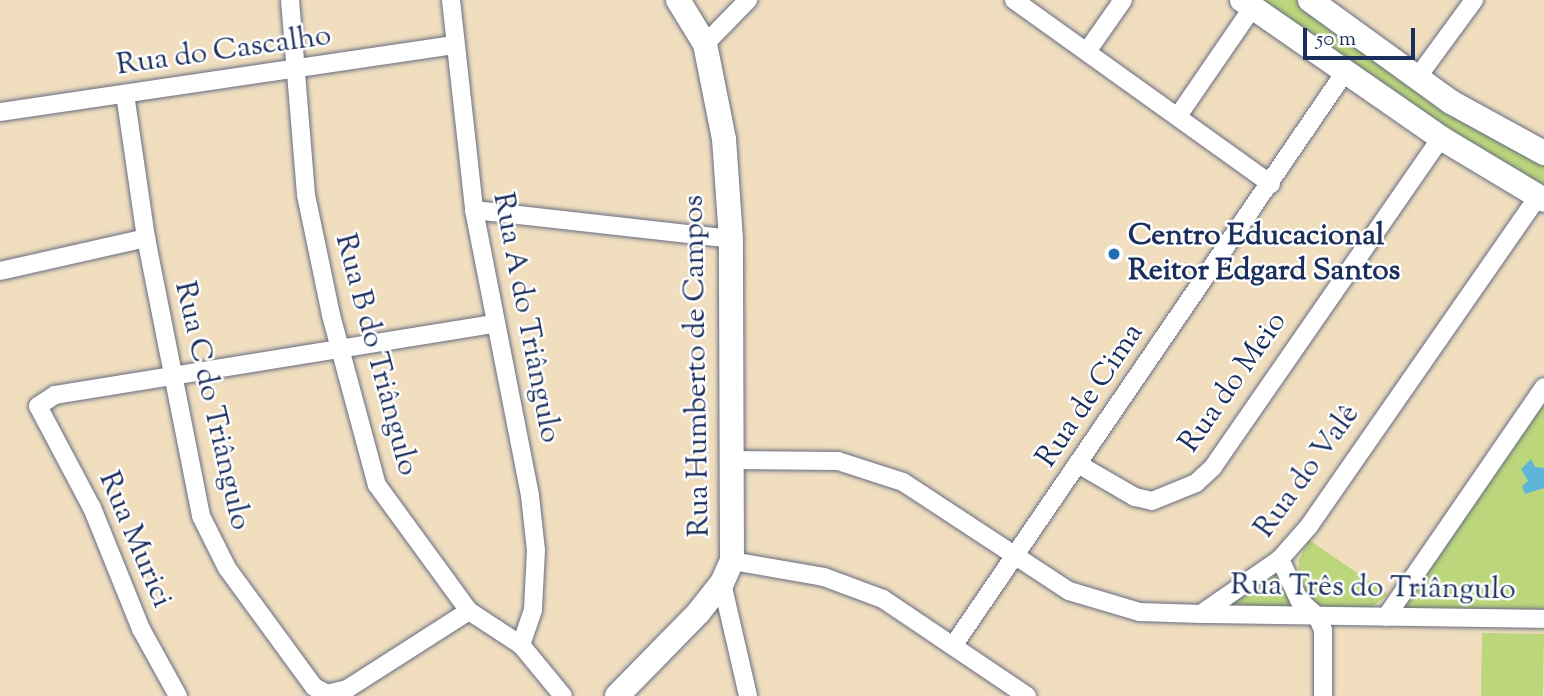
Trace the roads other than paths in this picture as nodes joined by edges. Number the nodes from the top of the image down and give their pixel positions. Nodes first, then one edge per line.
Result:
1 (290, 0) edge
2 (451, 0) edge
3 (678, 0) edge
4 (748, 0) edge
5 (1014, 0) edge
6 (1124, 0) edge
7 (1474, 0) edge
8 (1247, 4) edge
9 (1324, 4) edge
10 (705, 44) junction
11 (455, 45) junction
12 (1088, 50) junction
13 (293, 71) junction
14 (1345, 72) junction
15 (1417, 78) junction
16 (125, 94) junction
17 (0, 113) edge
18 (1178, 116) junction
19 (1441, 138) junction
20 (1544, 153) edge
21 (1271, 184) junction
22 (1540, 199) edge
23 (474, 210) junction
24 (146, 239) junction
25 (731, 239) junction
26 (0, 271) edge
27 (494, 324) junction
28 (340, 351) junction
29 (171, 374) junction
30 (1544, 387) edge
31 (731, 460) junction
32 (1078, 464) junction
33 (1017, 558) junction
34 (1280, 559) junction
35 (727, 572) junction
36 (469, 611) junction
37 (1201, 614) junction
38 (1317, 616) junction
39 (1386, 617) junction
40 (1544, 619) edge
41 (521, 645) junction
42 (953, 646) junction
43 (178, 696) edge
44 (563, 696) edge
45 (617, 696) edge
46 (748, 696) edge
47 (1027, 696) edge
48 (1323, 696) edge

1 - 13 street, Rua B do Triângulo
2 - 11 street, Rua A do Triângulo
3 - 10 street, Rua Humberto de Campos
4 - 10 street
5 - 12 street
6 - 12 street
7 - 15 street
8 - 14 street
8 - 18 street
9 - 15 street
10 - 25 street, Rua Humberto de Campos
11 - 13 street, Rua do Cascalho
11 - 23 street, Rua A do Triângulo
12 - 18 street
13 - 16 street, Rua do Cascalho
13 - 28 street, Rua B do Triângulo
14 - 19 street
14 - 21 street, Rua de Cima
15 - 20 street
16 - 17 street, Rua do Cascalho
16 - 24 street, Rua C do Triângulo
18 - 21 street
19 - 22 street
19 - 32 street, Rua do Meio
21 - 32 street, Rua de Cima
22 - 34 street, Rua do Valê
23 - 25 street
23 - 27 street, Rua A do Triângulo
24 - 26 street
24 - 29 street, Rua C do Triângulo
25 - 31 street, Rua Humberto de Campos
27 - 28 street
27 - 41 street, Rua A do Triângulo
28 - 29 street
28 - 36 street, Rua B do Triângulo
29 - 36 street, Rua C do Triângulo
29 - 43 street, Rua Murici
30 - 39 street
31 - 33 street
31 - 35 street, Rua Humberto de Campos
32 - 33 street, Rua de Cima
33 - 37 street
33 - 42 street, Rua de Cima
34 - 37 street, Rua do Valê
34 - 38 street
35 - 42 street
35 - 45 street
35 - 46 street
36 - 41 street, Rua B do Triângulo
37 - 38 street, Rua Três do Triângulo
38 - 39 street, Rua Três do Triângulo
38 - 48 street
39 - 40 street, Rua Três do Triângulo
41 - 44 street, Rua B do Triângulo
42 - 47 street

